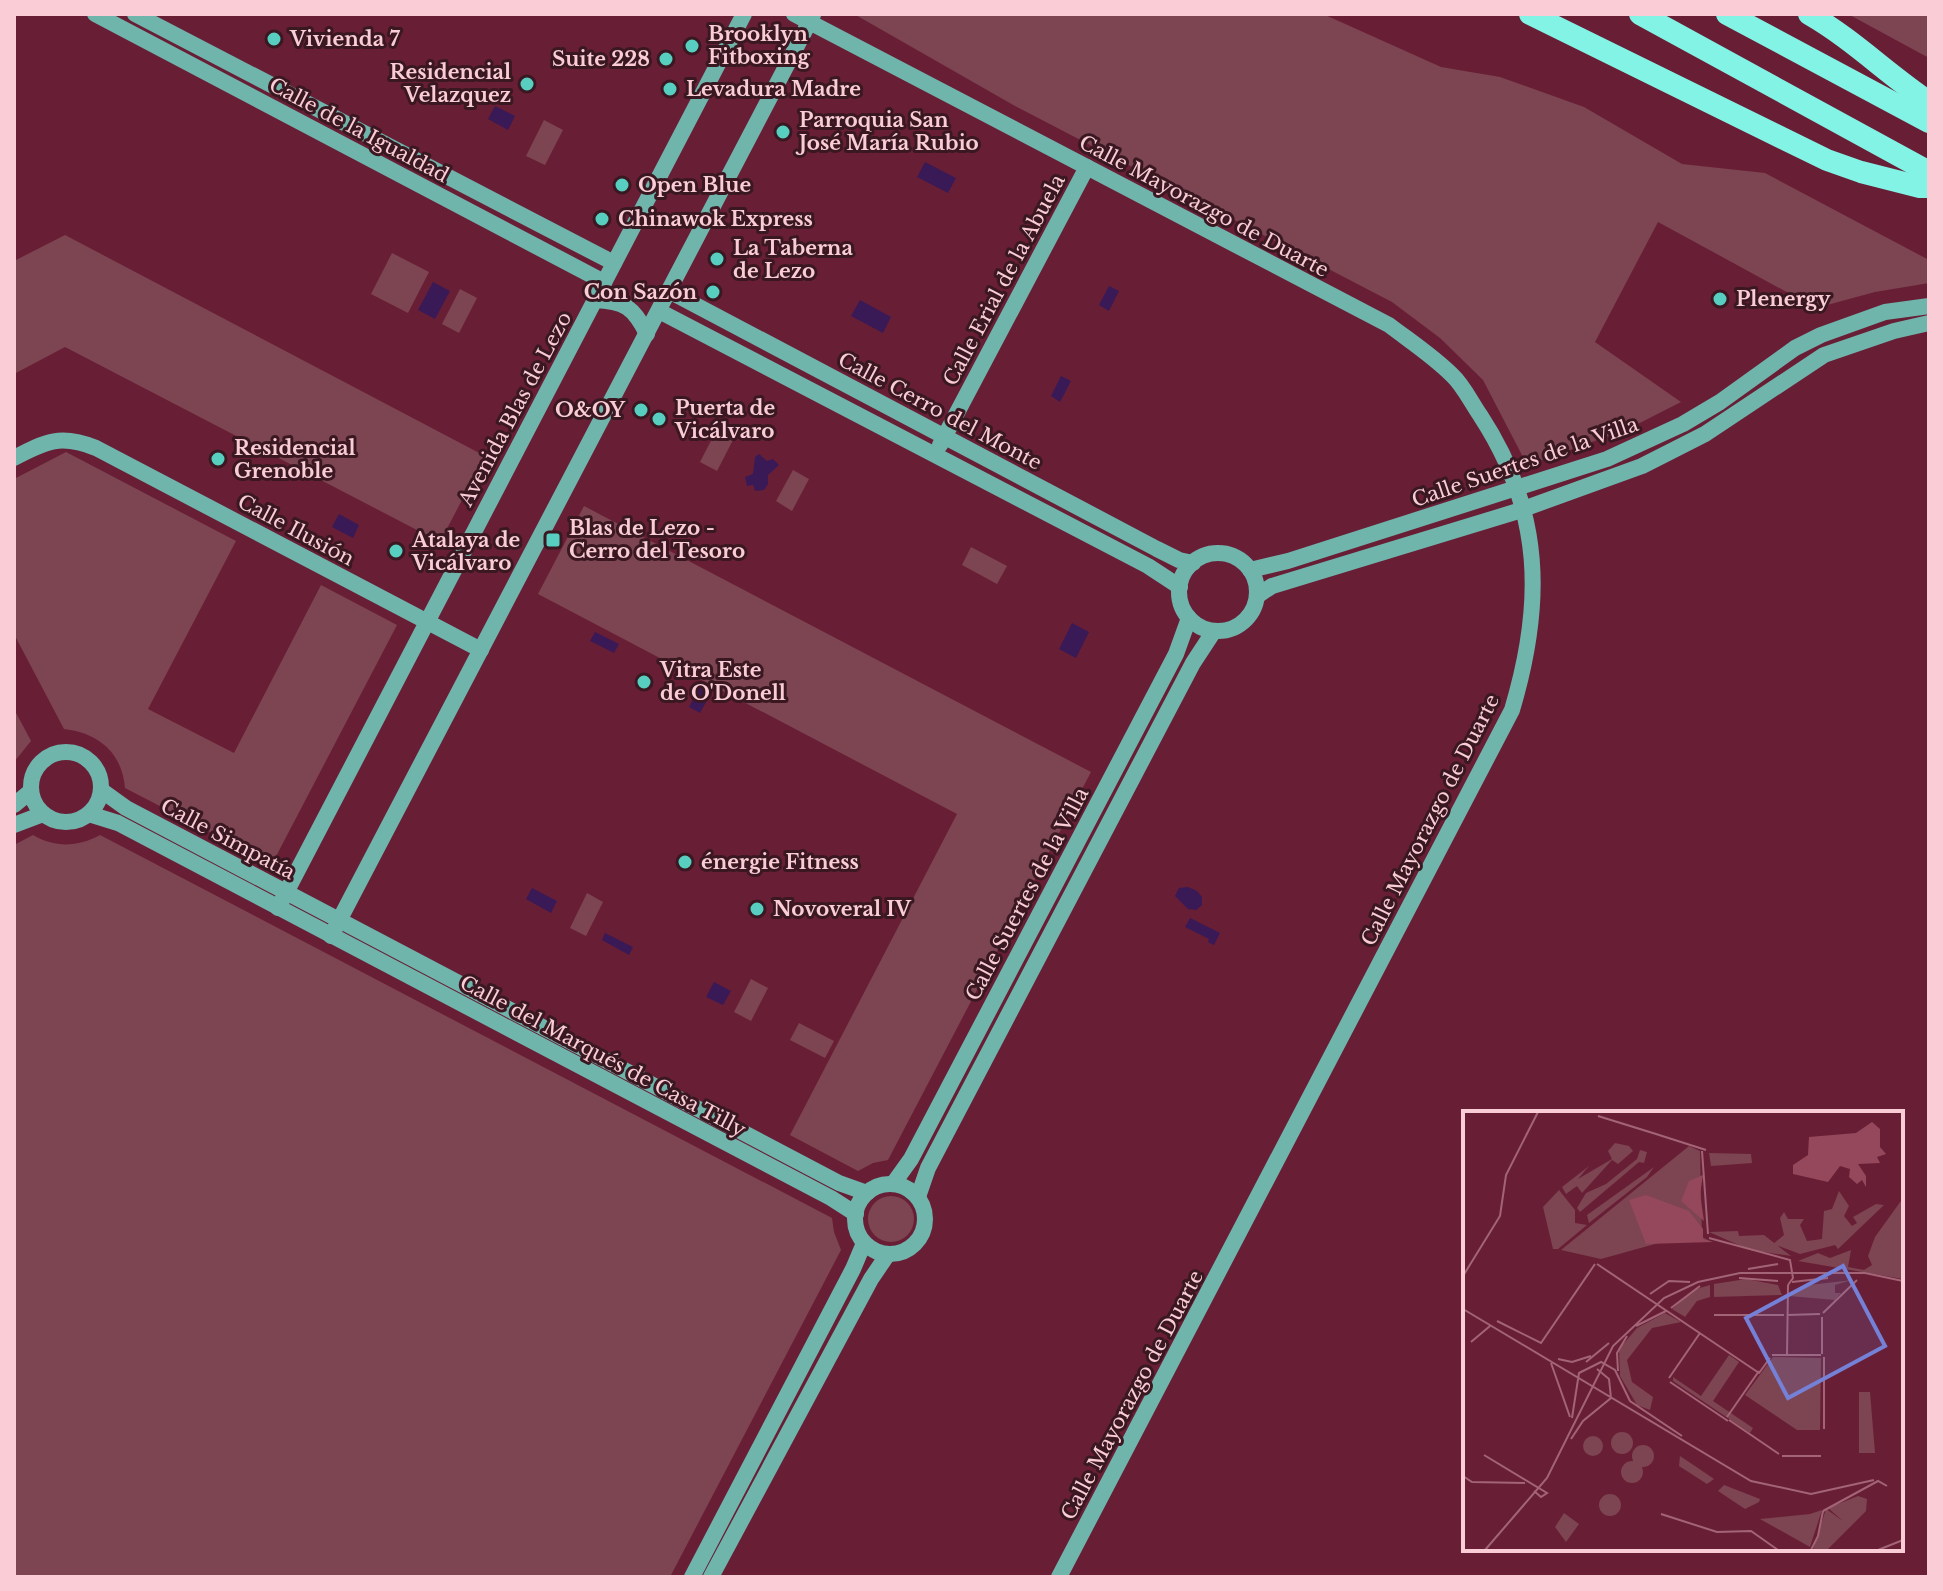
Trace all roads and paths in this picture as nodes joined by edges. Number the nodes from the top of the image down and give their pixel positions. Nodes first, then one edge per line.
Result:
1 (95, 14) edge
2 (135, 14) edge
3 (744, 14) edge
4 (794, 14) edge
5 (1530, 14) edge
6 (1552, 14) edge
7 (1640, 14) edge
8 (1727, 14) edge
9 (1809, 14) edge
10 (812, 18) edge
11 (1929, 102) edge
12 (1721, 107) junction
13 (1929, 122) edge
14 (1087, 167) junction
15 (1929, 172) edge
16 (1929, 187) edge
17 (614, 263) junction
18 (604, 282) junction
19 (669, 291) junction
20 (595, 300) junction
21 (1929, 306) edge
22 (659, 311) junction
23 (1929, 323) edge
24 (647, 334) junction
25 (944, 436) junction
26 (935, 455) junction
27 (14, 458) edge
28 (1516, 488) junction
29 (1523, 509) junction
30 (1193, 563) junction
31 (1250, 570) junction
32 (1180, 587) junction
33 (1257, 596) junction
34 (1189, 618) junction
35 (428, 621) junction
36 (1214, 631) junction
37 (481, 650) junction
38 (101, 790) junction
39 (31, 791) junction
40 (14, 805) edge
41 (43, 814) junction
42 (89, 814) junction
43 (14, 825) edge
44 (282, 900) junction
45 (339, 920) junction
46 (331, 936) junction
47 (893, 1184) junction
48 (867, 1193) junction
49 (918, 1197) junction
50 (856, 1214) junction
51 (864, 1243) junction
52 (888, 1254) junction
53 (692, 1577) edge
54 (711, 1577) edge
55 (1059, 1577) edge

1 - 18 main road, Calle de la Igualdad
2 - 17 main road, Calle de la Igualdad
3 - 17 main road, Avenida Blas de Lezo
4 - 10 main road, Calle Mayorazgo de Duarte
5 - 12 highway
6 - 12 highway
7 - 15 highway
8 - 13 highway
9 - 11 highway
10 - 14 main road, Calle Mayorazgo de Duarte
10 - 19 main road
12 - 16 highway
14 - 25 main road, Calle Erial de la Abuela
14 - 28 main road, Calle Mayorazgo de Duarte
17 - 18 main road, Avenida Blas de Lezo
18 - 20 main road, Avenida Blas de Lezo
19 - 22 main road
19 - 25 main road, Calle Cerro del Monte
20 - 24 main road, Avenida Blas de Lezo
20 - 35 main road, Avenida Blas de Lezo
21 - 28 main road, Calle Suertes de la Villa
22 - 24 main road
22 - 26 main road, Calle Cerro del Monte
23 - 29 main road, Calle Suertes de la Villa
24 - 37 main road
25 - 26 main road, Calle Erial de la Abuela
25 - 30 main road, Calle Cerro del Monte
26 - 32 main road, Calle Cerro del Monte
27 - 35 main road, Calle Ilusión
28 - 29 main road, Calle Mayorazgo de Duarte
28 - 31 main road, Calle Suertes de la Villa
29 - 33 main road, Calle Suertes de la Villa
29 - 55 main road, Calle Mayorazgo de Duarte
30 - 31 main road
30 - 32 main road
31 - 33 main road
32 - 34 main road
33 - 36 main road
34 - 36 main road
34 - 47 main road, Calle Suertes de la Villa
35 - 37 main road
35 - 44 main road, Avenida Blas de Lezo
36 - 49 main road, Calle Suertes de la Villa
37 - 45 main road
38 - 39 main road
38 - 42 main road
38 - 44 main road, Calle Simpatía
39 - 40 main road
39 - 41 main road
41 - 42 main road
41 - 43 main road
42 - 44 main road, Calle Simpatía
44 - 45 main road, Calle Simpatía
44 - 46 main road, Calle Simpatía
45 - 46 main road
45 - 48 main road, Calle del Marqués de Casa Tilly
46 - 50 main road, Calle del Marqués de Casa Tilly
47 - 48 main road
47 - 49 main road
48 - 50 main road
49 - 52 main road
50 - 51 main road
51 - 52 main road
51 - 53 main road
52 - 54 main road

